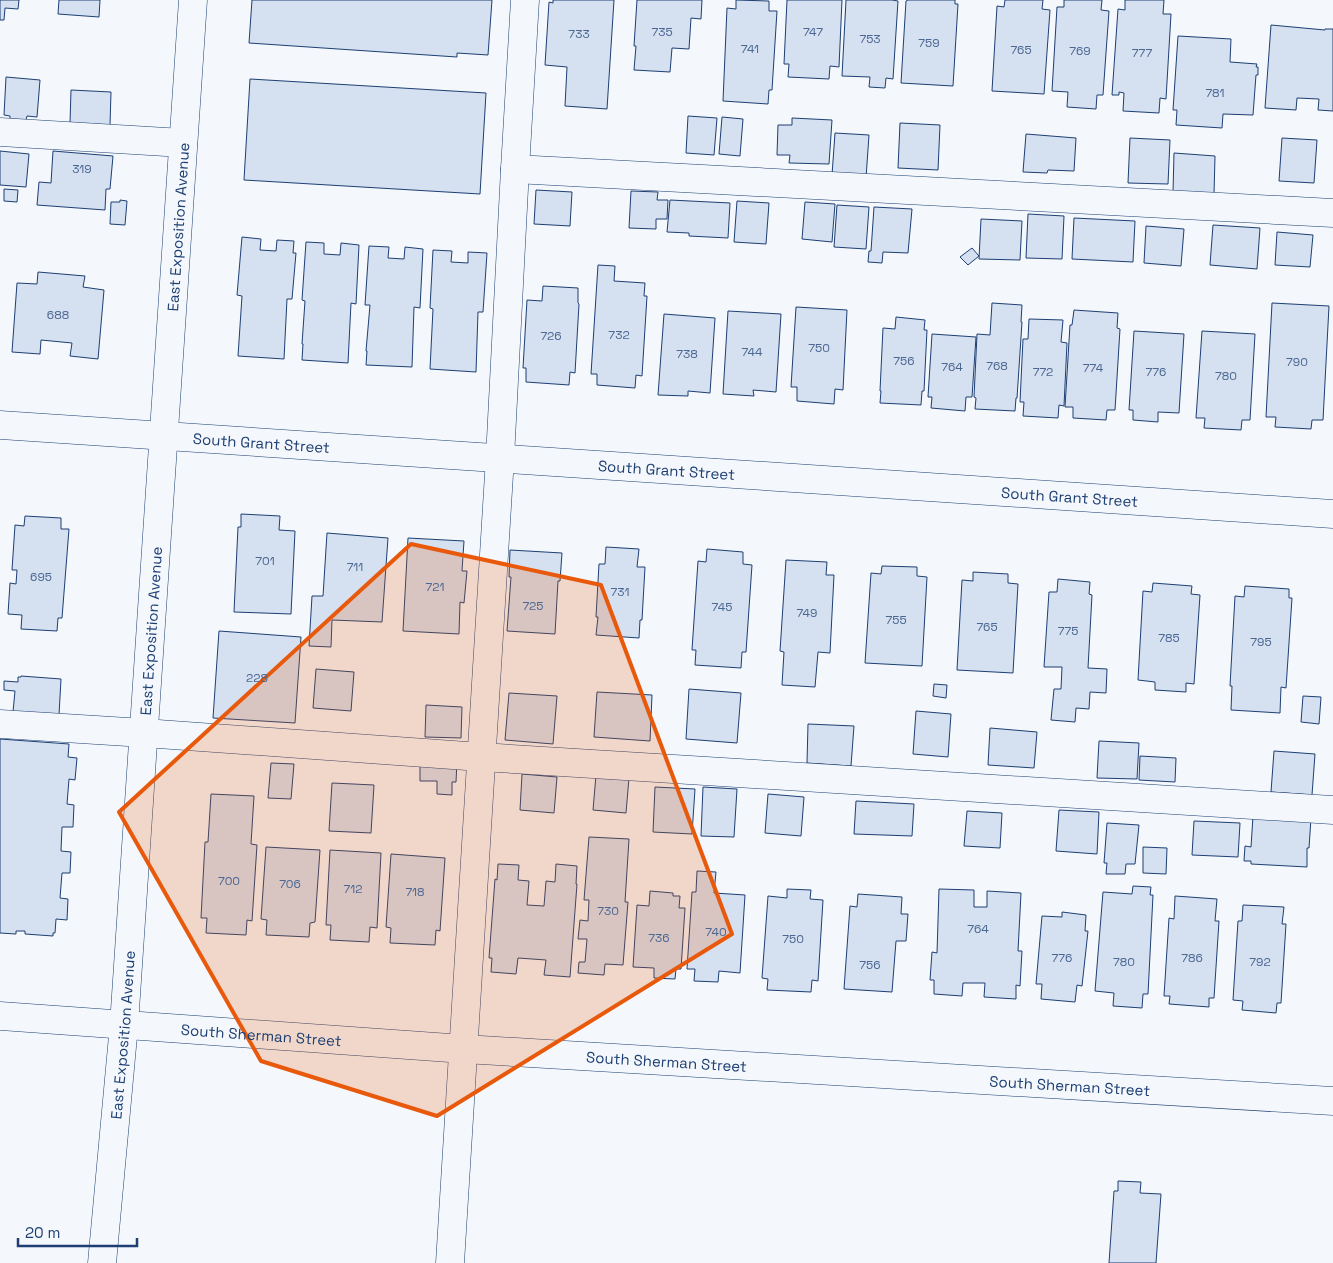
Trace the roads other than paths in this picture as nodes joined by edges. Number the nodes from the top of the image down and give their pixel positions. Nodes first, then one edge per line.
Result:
1 (193, 0) edge
2 (525, 0) edge
3 (0, 132) edge
4 (183, 143) junction
5 (514, 169) junction
6 (1333, 213) edge
7 (0, 425) edge
8 (164, 436) junction
9 (500, 458) junction
10 (1333, 514) edge
11 (0, 724) edge
12 (144, 733) junction
13 (481, 758) junction
14 (1333, 810) edge
15 (0, 1016) edge
16 (124, 1025) junction
17 (464, 1049) junction
18 (1333, 1101) edge
19 (102, 1263) edge
20 (450, 1263) edge

1 - 4 street, East Exposition Avenue
2 - 5 street
3 - 4 street
4 - 8 street, East Exposition Avenue
5 - 6 street
5 - 9 street
7 - 8 street, South Grant Street
8 - 9 street, South Grant Street
8 - 12 street, East Exposition Avenue
9 - 10 street, South Grant Street
9 - 13 street
11 - 12 street
12 - 13 street
12 - 16 street, East Exposition Avenue
13 - 14 street
13 - 17 street
15 - 16 street, South Sherman Street
16 - 17 street, South Sherman Street
16 - 19 street, East Exposition Avenue
17 - 18 street, South Sherman Street
17 - 20 street

